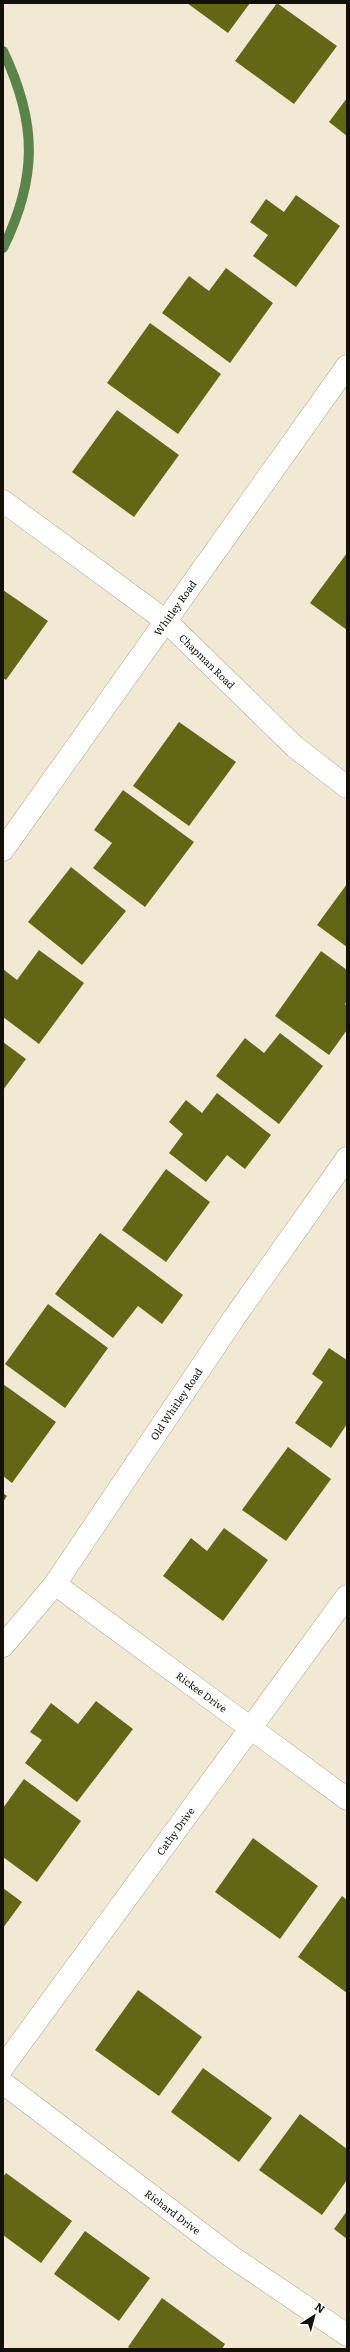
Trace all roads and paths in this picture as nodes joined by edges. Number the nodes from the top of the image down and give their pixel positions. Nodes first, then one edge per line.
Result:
1 (347, 366) edge
2 (3, 501) edge
3 (166, 621) junction
4 (347, 787) edge
5 (3, 850) edge
6 (347, 1158) edge
7 (55, 1584) junction
8 (347, 1596) edge
9 (3, 1646) edge
10 (252, 1729) junction
11 (347, 1799) edge
12 (3, 2066) edge
13 (3, 2082) edge
14 (347, 2335) edge

1 - 3 street, Whitley Road
2 - 3 street, Chapman Road
3 - 4 street, Chapman Road
3 - 5 street, Whitley Road
6 - 7 street, Old Whitley Road
7 - 9 street, Old Whitley Road
7 - 10 street, Rickee Drive
8 - 10 street, Cathy Drive
10 - 11 street, Rickee Drive
10 - 12 street, Cathy Drive
13 - 14 street, Richard Drive

